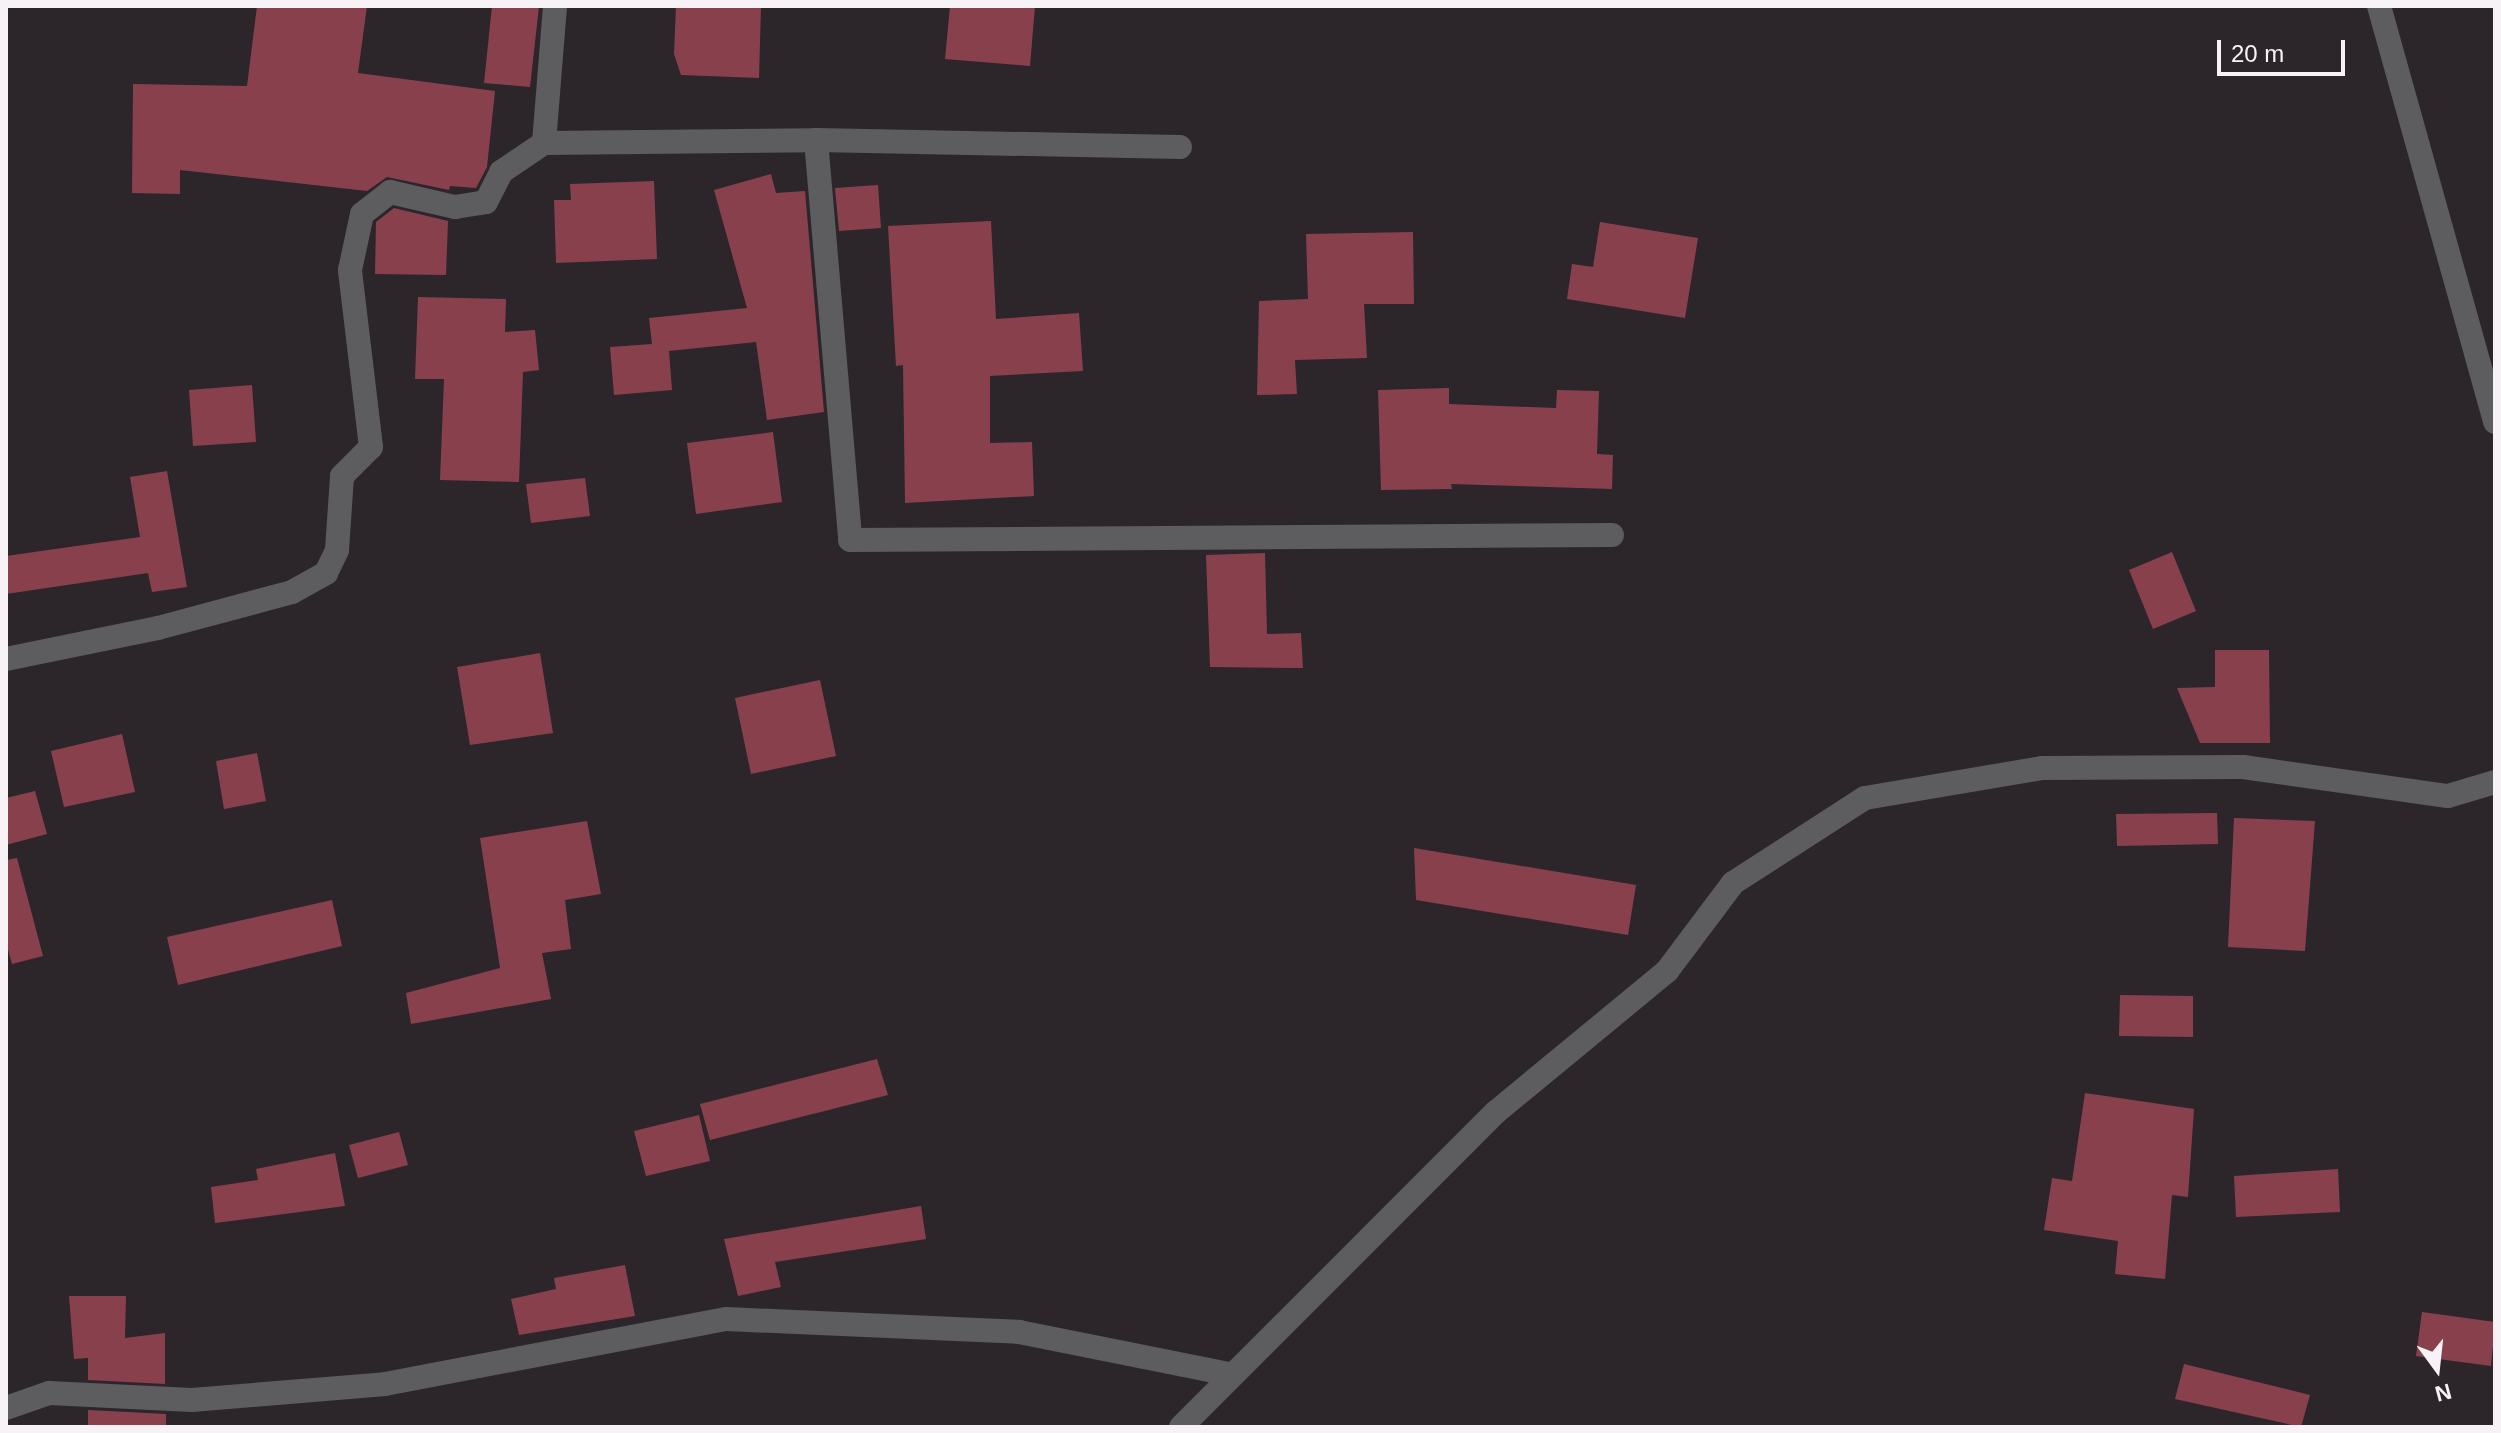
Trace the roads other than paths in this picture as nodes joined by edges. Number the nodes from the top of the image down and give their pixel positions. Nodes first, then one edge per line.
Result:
1 (555, 6) edge
2 (2379, 6) edge
3 (816, 140) junction
4 (544, 143) junction
5 (1180, 147) dead end
6 (2486, 354) edge
7 (2495, 422) edge
8 (1612, 535) dead end
9 (6, 659) edge
10 (2495, 782) edge
11 (1229, 1374) junction
12 (6, 1408) edge
13 (1181, 1427) edge

1 - 4 street
2 - 6 street
3 - 4 street
3 - 5 street
3 - 8 street
4 - 9 street
6 - 7 street
10 - 11 street
11 - 12 street
11 - 13 street

